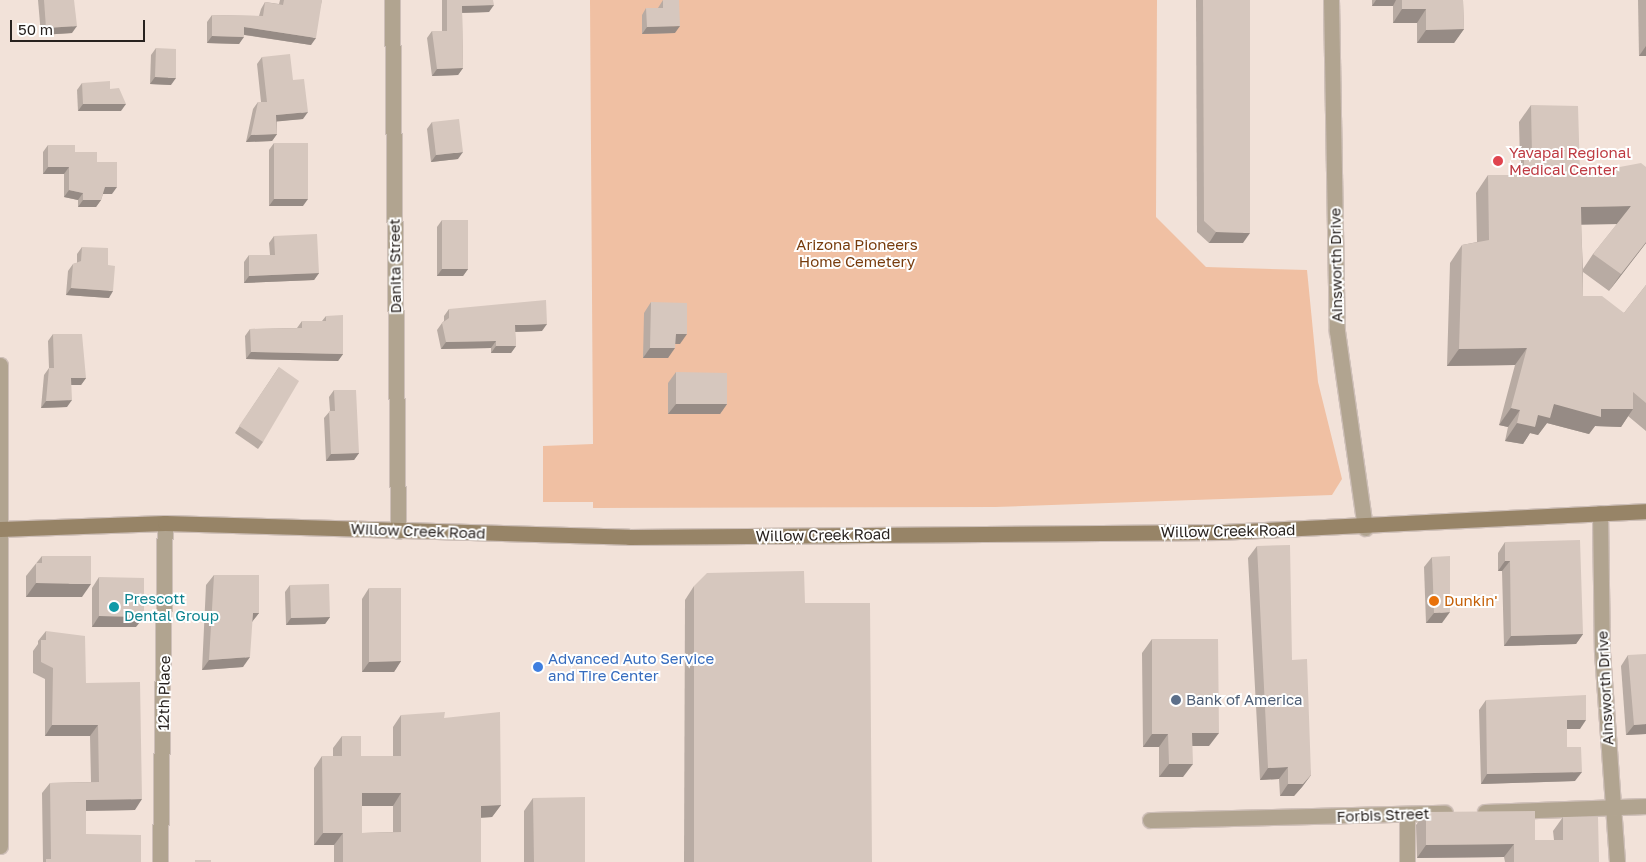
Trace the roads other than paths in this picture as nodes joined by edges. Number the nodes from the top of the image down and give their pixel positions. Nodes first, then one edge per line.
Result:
1 (392, 0) edge
2 (1331, 0) edge
3 (0, 364) edge
4 (1646, 511) edge
5 (1600, 513) junction
6 (165, 523) junction
7 (1365, 528) junction
8 (0, 529) edge
9 (398, 531) junction
10 (1646, 806) edge
11 (1613, 807) junction
12 (1406, 814) junction
13 (1150, 820) dead end
14 (0, 846) edge
15 (160, 862) edge
16 (1407, 862) edge
17 (1617, 862) edge

1 - 9 street, Danita Street
2 - 7 street, Ainsworth Drive
3 - 8 street
4 - 5 main road, Willow Creek Road
5 - 7 main road, Willow Creek Road
5 - 11 street, Ainsworth Drive
6 - 8 main road, Willow Creek Road
6 - 9 main road, Willow Creek Road
6 - 15 street, 12th Place
7 - 9 main road, Willow Creek Road
8 - 14 street
10 - 11 street, Forbis Street
11 - 12 street, Forbis Street
11 - 17 street, Ainsworth Drive
12 - 13 street, Forbis Street
12 - 16 street

